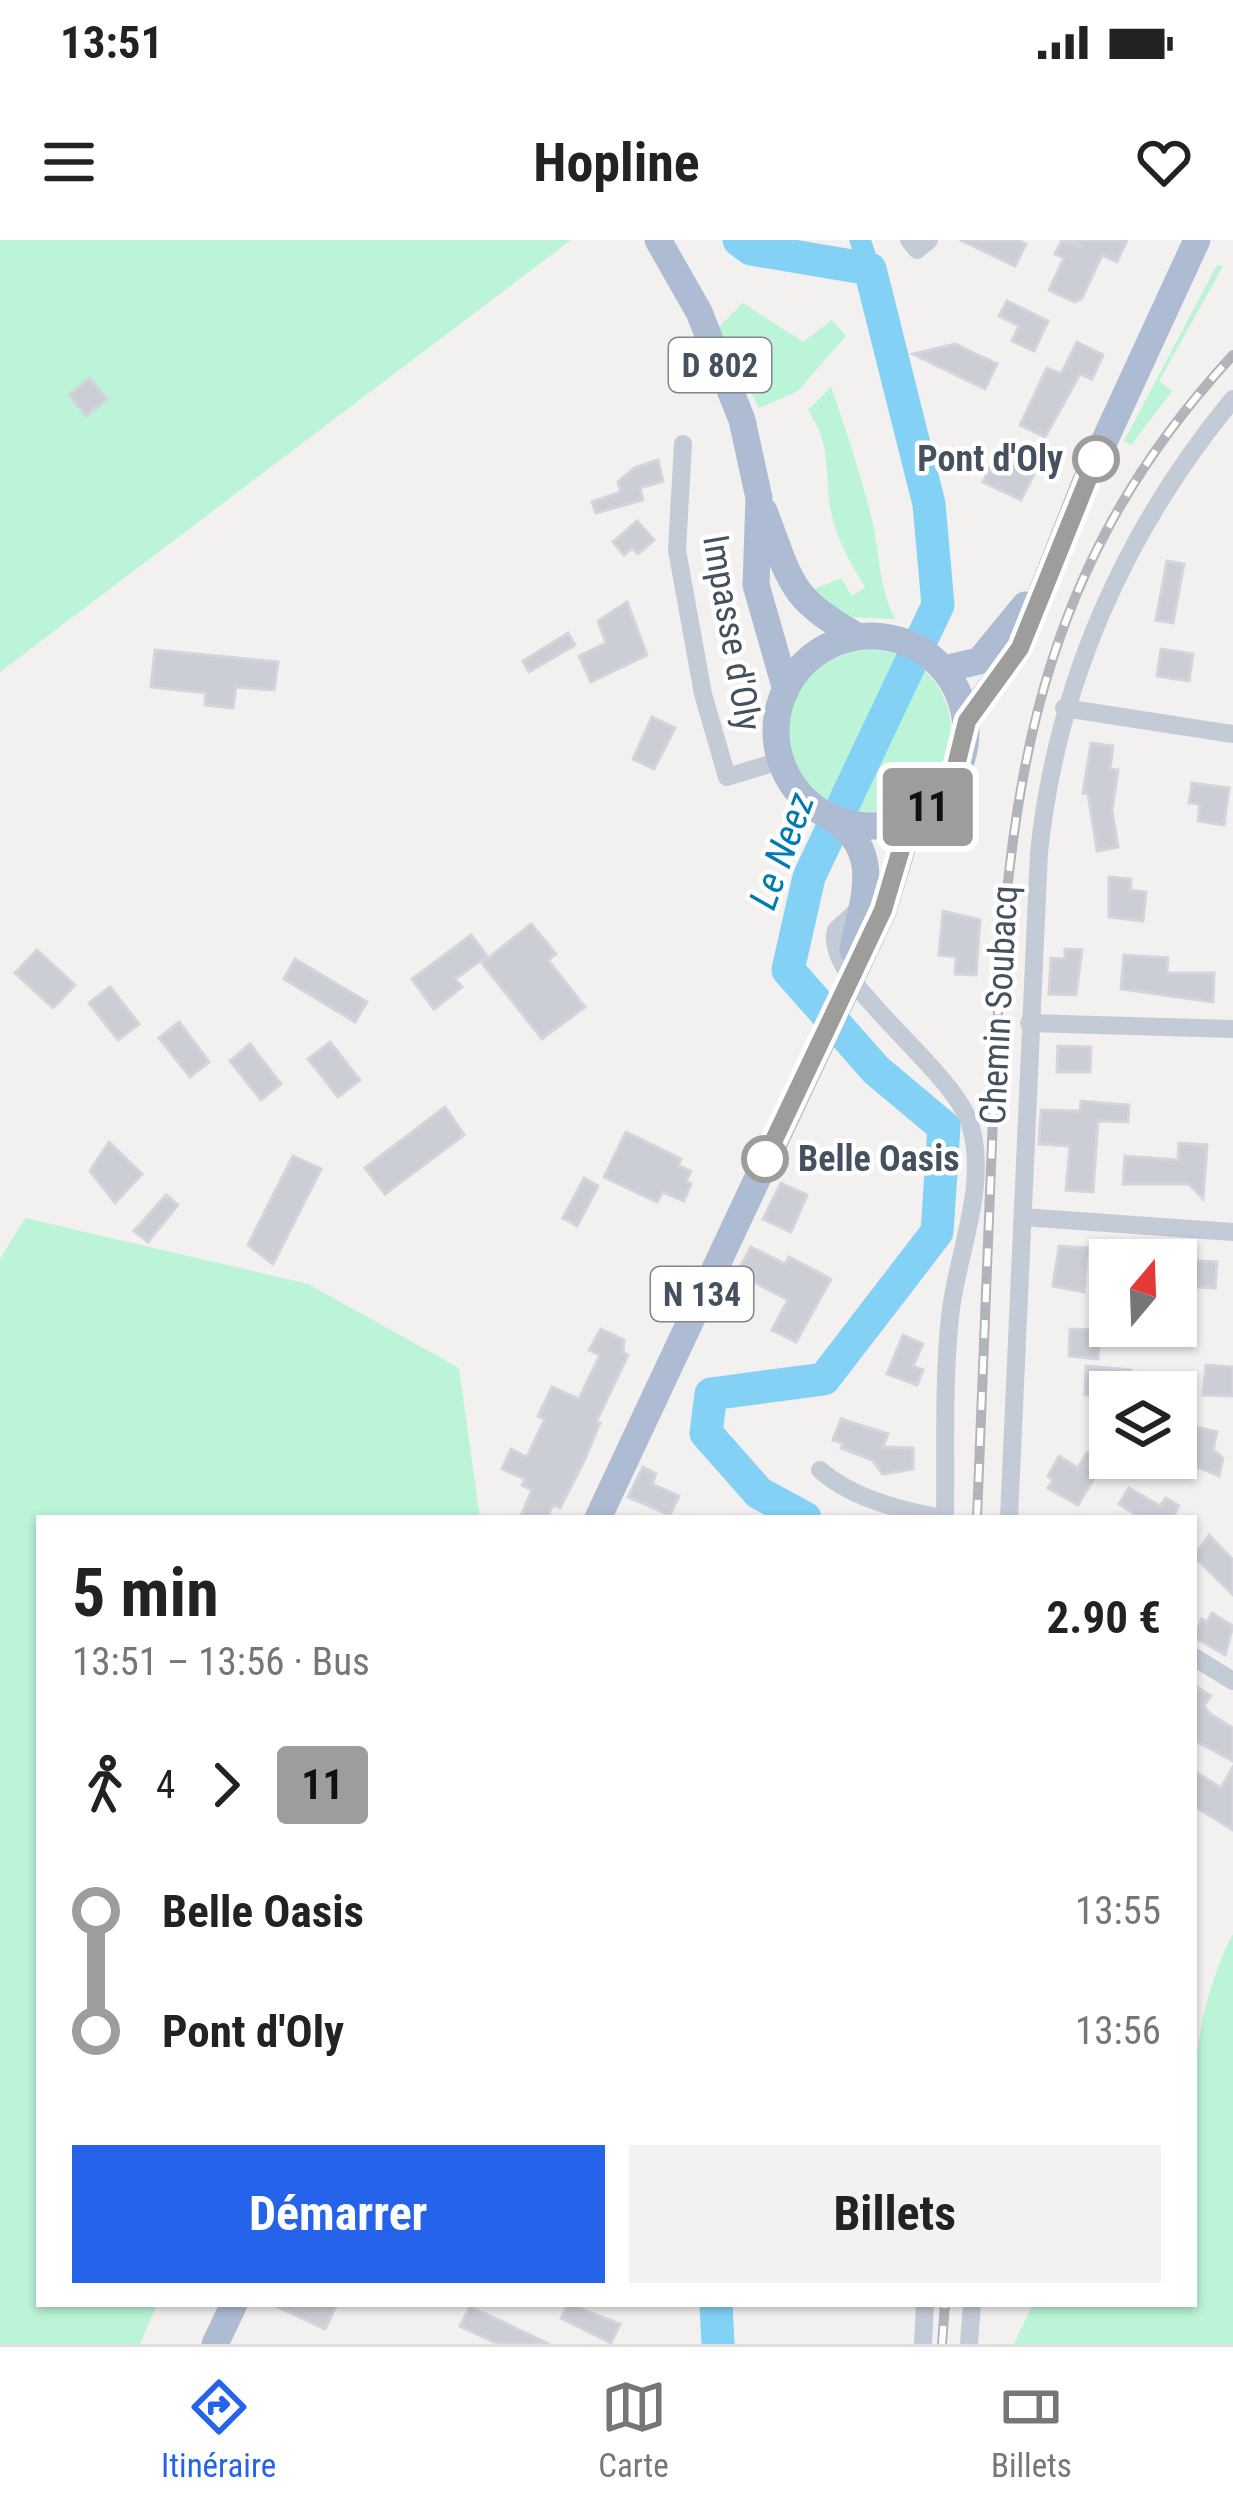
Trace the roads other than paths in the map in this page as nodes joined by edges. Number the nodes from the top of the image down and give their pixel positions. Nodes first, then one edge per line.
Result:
1 (658, 240) edge
2 (909, 240) edge
3 (929, 240) edge
4 (1198, 240) edge
5 (1233, 399) edge
6 (683, 444) dead end
7 (759, 498) junction
8 (1040, 589) junction
9 (871, 636) junction
10 (944, 669) junction
11 (786, 690) junction
12 (1064, 708) junction
13 (967, 721) junction
14 (1233, 734) edge
15 (780, 761) junction
16 (830, 815) junction
17 (902, 822) junction
18 (844, 987) junction
19 (1029, 1022) junction
20 (1233, 1029) edge
21 (1022, 1217) junction
22 (1233, 1232) edge
23 (820, 1469) dead end
24 (599, 1515) edge
25 (923, 1515) edge
26 (943, 1515) edge
27 (1009, 1515) edge
28 (1197, 1660) edge
29 (1233, 1681) edge
30 (233, 2307) edge
31 (925, 2307) edge
32 (972, 2307) edge
33 (215, 2344) edge
34 (923, 2344) edge
35 (969, 2344) edge

1 - 7 main road, D 802
2 - 3 street
4 - 8 main road
5 - 12 street, Chemin Soubacq
6 - 15 street, Impasse d'Oly
7 - 9 main road, D 802
7 - 11 main road, D 802
8 - 10 main road
8 - 13 main road
9 - 10 main road
9 - 11 main road
10 - 13 main road
11 - 15 main road
12 - 14 street
12 - 19 street, Chemin Soubacq
13 - 17 main road
15 - 16 main road
16 - 17 main road
16 - 18 main road, N 134
17 - 18 main road, N 134
18 - 24 main road, N 134
18 - 26 street
19 - 20 street
19 - 21 street, Chemin Soubacq
21 - 22 street
21 - 27 street, Chemin Soubacq
23 - 25 street
28 - 29 street
30 - 33 main road
31 - 34 street
32 - 35 street

